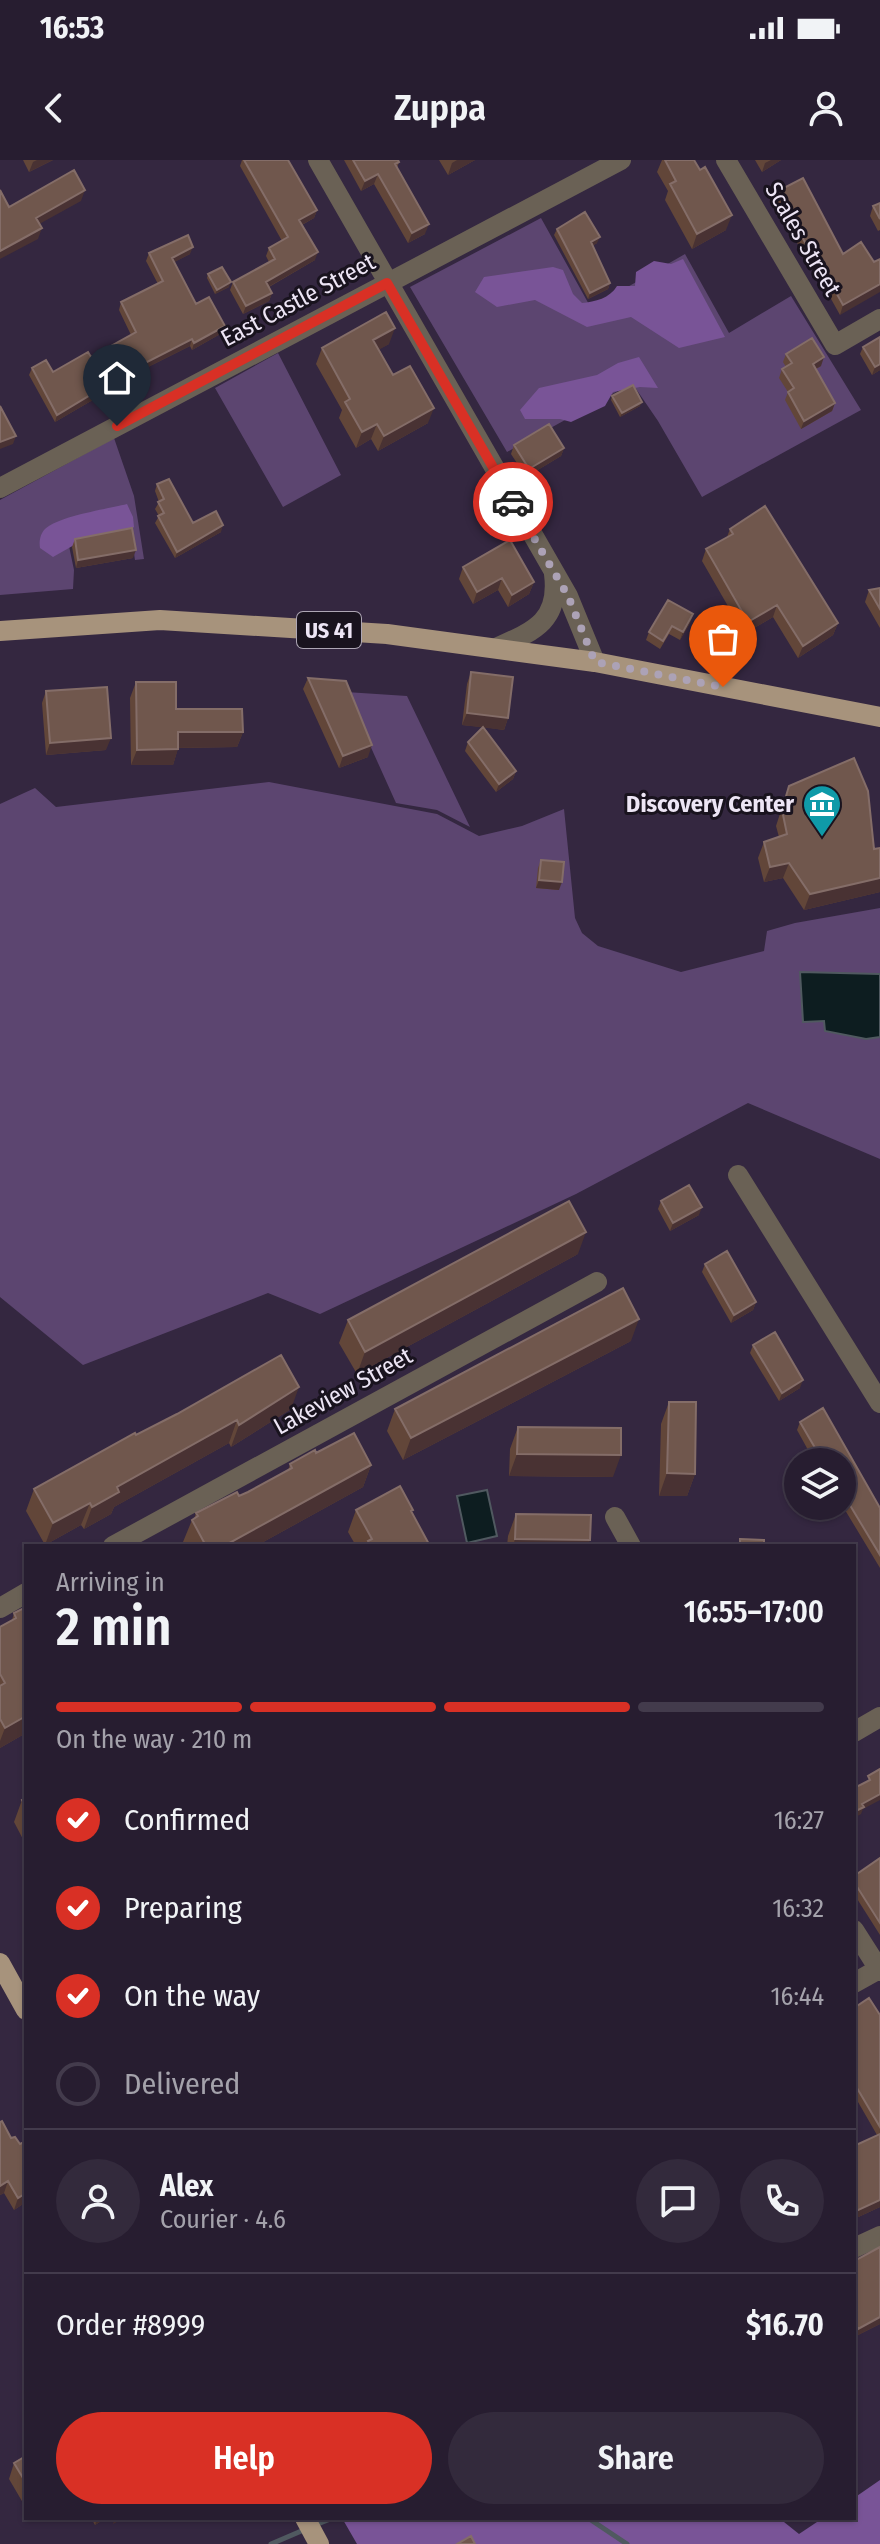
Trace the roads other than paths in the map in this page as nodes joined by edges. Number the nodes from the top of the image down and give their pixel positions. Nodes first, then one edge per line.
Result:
1 (318, 160) edge
2 (621, 160) edge
3 (726, 160) edge
4 (387, 283) junction
5 (880, 319) edge
6 (0, 488) edge
7 (553, 570) junction
8 (0, 631) edge
9 (496, 648) junction
10 (595, 662) junction
11 (880, 717) edge
12 (738, 1175) dead end
13 (597, 1282) dead end
14 (880, 1403) edge
15 (615, 1517) dead end
16 (117, 1544) edge
17 (630, 1544) edge
18 (24, 1594) edge
19 (0, 1608) edge
20 (880, 1717) edge
21 (856, 1731) edge
22 (856, 1933) edge
23 (0, 1963) edge
24 (879, 1970) edge
25 (856, 1982) edge
26 (24, 2006) edge
27 (880, 2236) edge
28 (856, 2247) edge
29 (306, 2520) edge
30 (319, 2544) edge

1 - 4 street
2 - 4 street, East Castle Street
3 - 5 street, Scales Street
4 - 6 street, East Castle Street
4 - 7 street
7 - 9 street
7 - 10 street
8 - 9 main road, US 41
9 - 10 main road, US 41
10 - 11 main road, US 41
12 - 14 street
13 - 16 street, Lakeview Street
15 - 17 street
18 - 19 street
20 - 21 street
22 - 24 street
23 - 26 main road
24 - 25 street
27 - 28 street
29 - 30 main road

